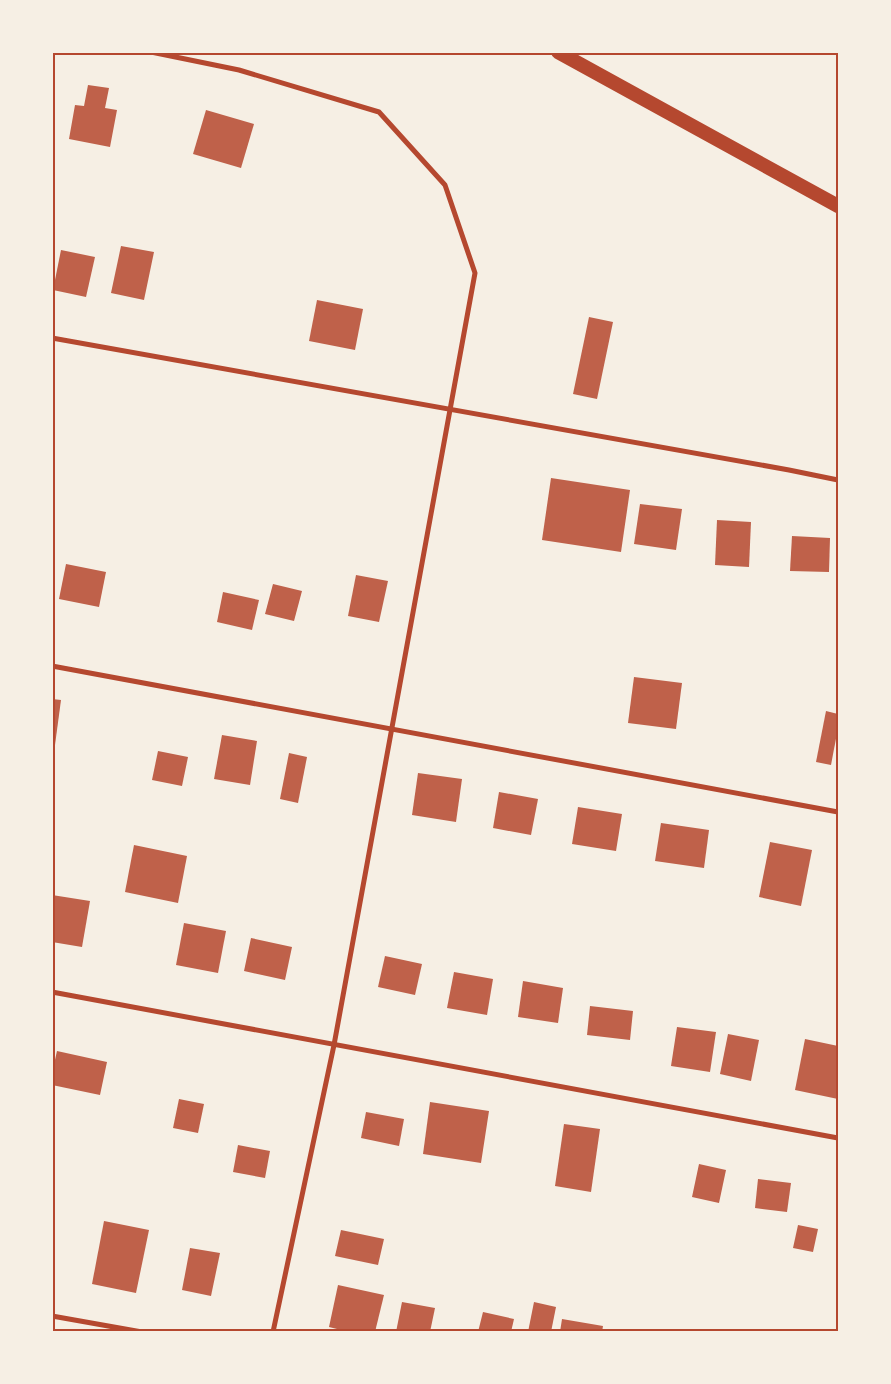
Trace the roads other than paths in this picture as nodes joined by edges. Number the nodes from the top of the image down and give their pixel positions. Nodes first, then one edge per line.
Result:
1 (151, 52) edge
2 (558, 52) edge
3 (838, 206) edge
4 (52, 338) edge
5 (449, 409) junction
6 (838, 480) edge
7 (52, 666) edge
8 (392, 729) junction
9 (838, 812) edge
10 (52, 992) edge
11 (334, 1045) junction
12 (838, 1138) edge
13 (52, 1316) edge
14 (142, 1332) edge
15 (273, 1332) edge

1 - 5 street
2 - 3 highway
4 - 5 street
5 - 6 street
5 - 8 street
7 - 8 street
8 - 9 street
8 - 11 street
10 - 11 street
11 - 12 street
11 - 15 street
13 - 14 street

